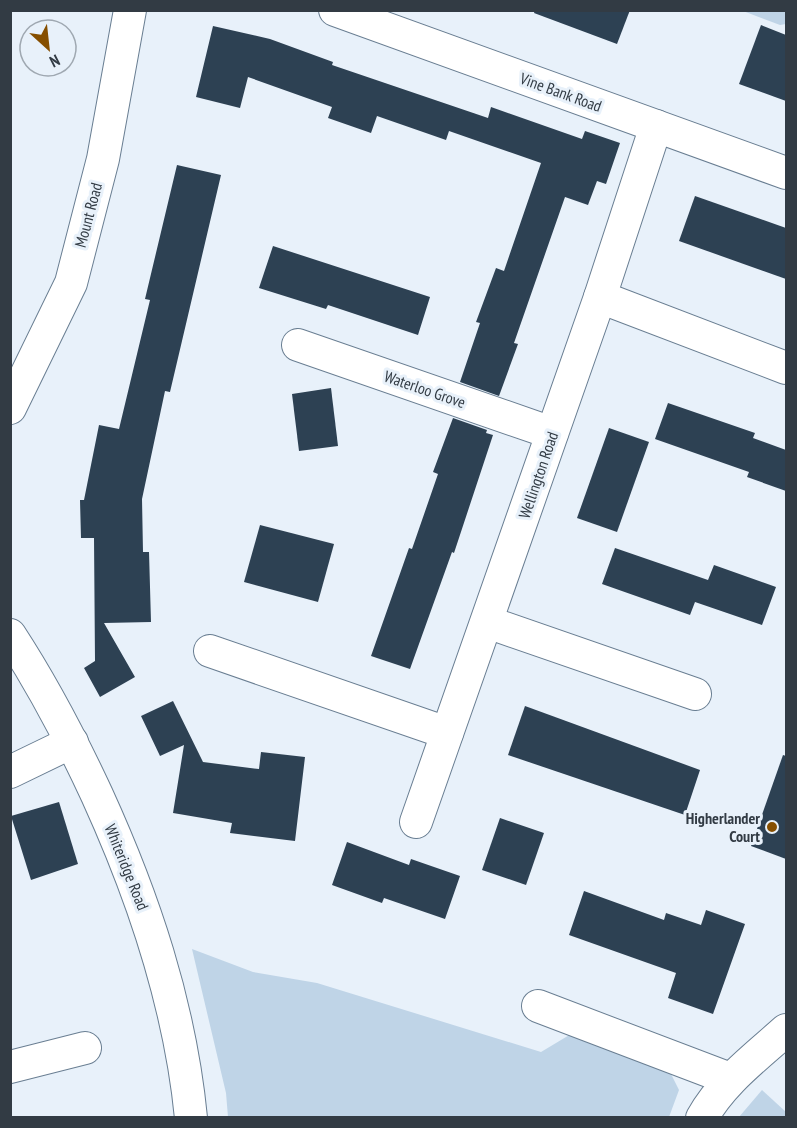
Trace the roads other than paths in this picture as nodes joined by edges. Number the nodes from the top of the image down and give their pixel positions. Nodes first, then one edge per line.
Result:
1 (130, 10) edge
2 (335, 10) edge
3 (656, 126) junction
4 (786, 173) edge
5 (600, 297) junction
6 (298, 345) dead end
7 (786, 368) edge
8 (10, 408) edge
9 (552, 433) junction
10 (486, 622) junction
11 (10, 635) edge
12 (210, 651) dead end
13 (695, 694) dead end
14 (447, 733) junction
15 (72, 742) junction
16 (10, 772) edge
17 (416, 822) dead end
18 (538, 1006) dead end
19 (786, 1030) edge
20 (85, 1048) dead end
21 (10, 1067) edge
22 (730, 1079) junction
23 (191, 1118) edge
24 (702, 1118) edge

1 - 8 street, Mount Road
2 - 3 street, Vine Bank Road
3 - 4 street, Vine Bank Road
3 - 5 street, Wellington Road
5 - 7 street
5 - 9 street, Wellington Road
6 - 9 street, Waterloo Grove
9 - 10 street, Wellington Road
10 - 13 street
10 - 14 street, Wellington Road
11 - 15 street, Whiteridge Road
12 - 14 street
14 - 17 street, Wellington Road
15 - 16 street
15 - 23 street, Whiteridge Road
18 - 22 street
19 - 22 street
20 - 21 street
22 - 24 street

